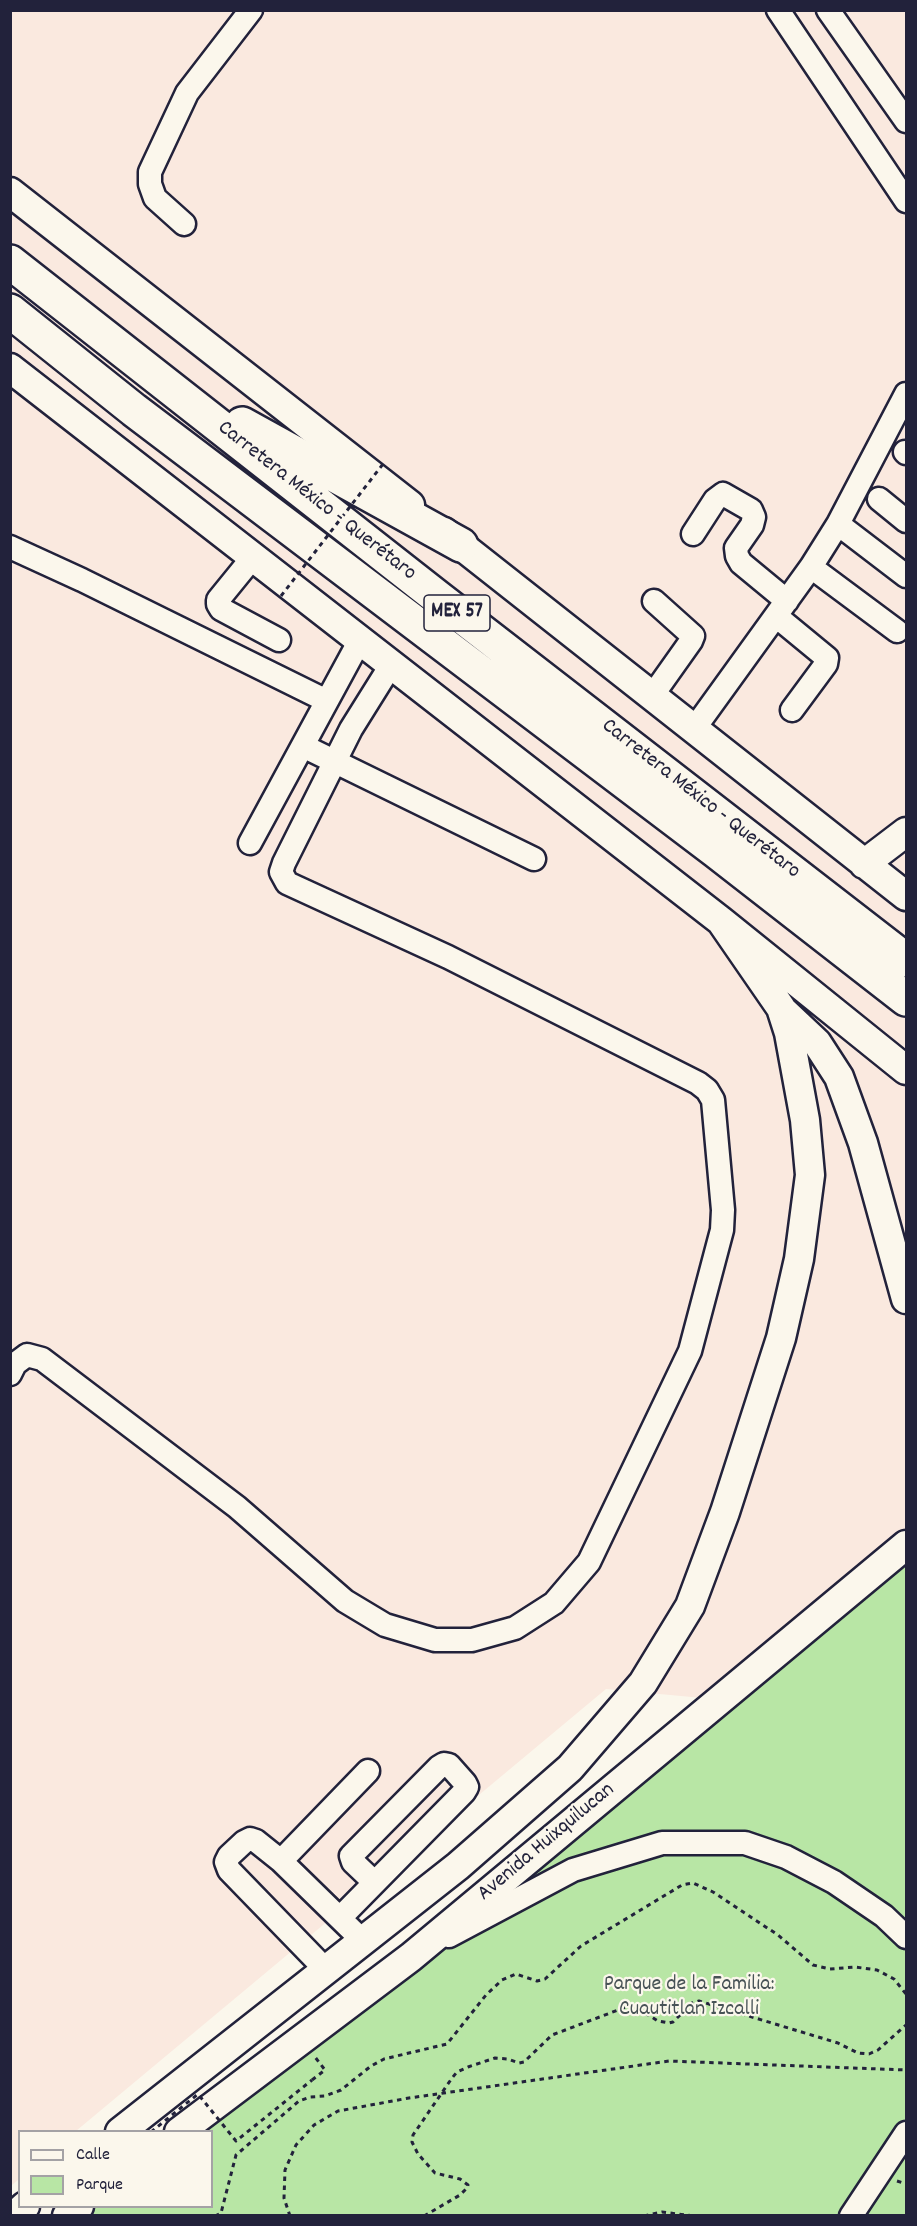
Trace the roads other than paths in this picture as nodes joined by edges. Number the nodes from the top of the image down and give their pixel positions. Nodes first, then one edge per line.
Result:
1 (251, 10) edge
2 (778, 10) edge
3 (828, 10) edge
4 (905, 115) edge
5 (10, 192) edge
6 (906, 201) edge
7 (183, 224) dead end
8 (10, 262) edge
9 (10, 311) edge
10 (10, 368) edge
11 (155, 376) junction
12 (906, 394) edge
13 (879, 499) dead end
14 (906, 520) edge
15 (838, 524) junction
16 (693, 534) dead end
17 (461, 545) junction
18 (10, 547) edge
19 (253, 557) junction
20 (811, 567) junction
21 (906, 576) edge
22 (654, 601) dead end
23 (782, 608) junction
24 (897, 631) dead end
25 (279, 640) dead end
26 (360, 640) junction
27 (392, 665) junction
28 (652, 696) junction
29 (327, 701) junction
30 (792, 710) dead end
31 (694, 729) junction
32 (303, 746) junction
33 (333, 761) junction
34 (906, 832) edge
35 (250, 843) dead end
36 (534, 859) dead end
37 (870, 868) junction
38 (906, 882) edge
39 (906, 896) edge
40 (721, 921) junction
41 (906, 960) edge
42 (906, 999) edge
43 (781, 1008) junction
44 (906, 1070) edge
45 (906, 1299) edge
46 (12, 1368) edge
47 (906, 1545) edge
48 (368, 1771) dead end
49 (558, 1834) junction
50 (281, 1861) junction
51 (374, 1882) junction
52 (340, 1918) junction
53 (391, 1919) junction
54 (906, 1937) edge
55 (363, 1941) junction
56 (411, 1957) junction
57 (326, 1970) junction
58 (123, 2130) edge
59 (182, 2130) edge
60 (906, 2133) edge
61 (850, 2216) edge

1 - 7 street
2 - 6 street
3 - 4 street
5 - 17 main road
8 - 11 highway, Carretera México - Querétaro / MEX 57
9 - 42 highway, Carretera México - Querétaro / MEX 57
10 - 19 main road
11 - 17 highway
11 - 41 highway, Carretera México - Querétaro / MEX 57
12 - 15 street
13 - 14 street
15 - 20 street
15 - 21 street
16 - 23 street
17 - 28 main road
18 - 29 street
19 - 25 street
19 - 26 main road
20 - 23 street
20 - 24 street
22 - 28 street
23 - 30 street
23 - 31 street
26 - 27 main road
26 - 29 street
27 - 33 street
27 - 40 main road
28 - 31 main road
29 - 32 street
31 - 37 main road
32 - 33 street
32 - 35 street
33 - 36 street
33 - 46 street
34 - 37 main road
37 - 38 main road
37 - 39 main road
40 - 43 main road
40 - 44 main road
43 - 45 main road
43 - 53 main road
47 - 49 main road, Avenida Huixquilucan
48 - 50 street
49 - 53 main road
49 - 56 main road, Avenida Huixquilucan
50 - 52 street
50 - 57 street
51 - 51 street
51 - 52 street
52 - 55 street
53 - 55 main road
54 - 56 street
55 - 57 main road
56 - 59 main road, Avenida Huixquilucan
57 - 58 main road
60 - 61 street

